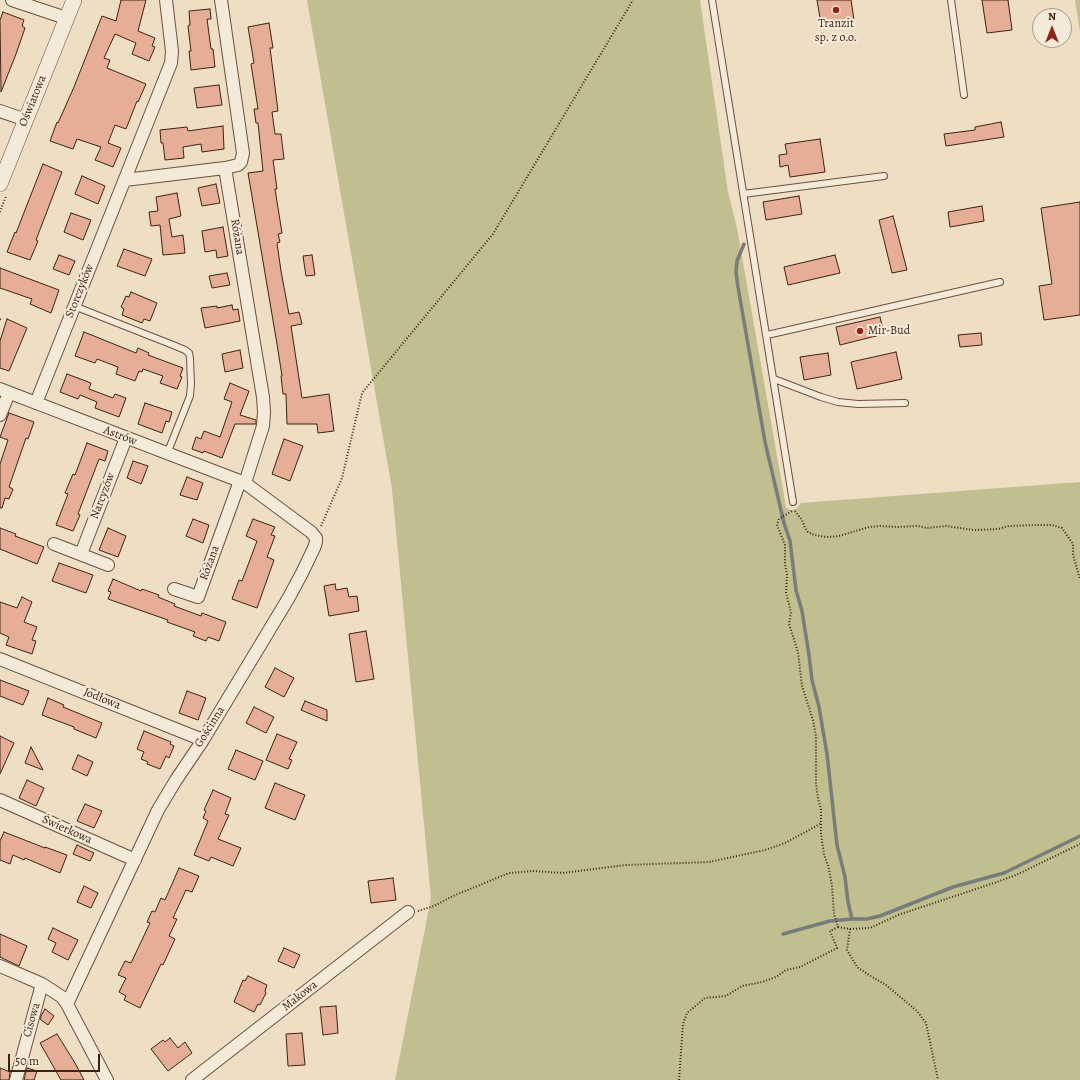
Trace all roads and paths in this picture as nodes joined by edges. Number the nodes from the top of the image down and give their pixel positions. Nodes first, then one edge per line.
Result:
1 (12, 0) edge
2 (74, 0) edge
3 (166, 0) edge
4 (222, 0) edge
5 (633, 0) edge
6 (712, 0) edge
7 (951, 0) edge
8 (66, 18) junction
9 (964, 95) dead end
10 (0, 111) edge
11 (26, 120) junction
12 (225, 168) junction
13 (884, 176) dead end
14 (125, 180) junction
15 (0, 184) edge
16 (743, 194) junction
17 (1000, 282) dead end
18 (74, 306) junction
19 (767, 335) junction
20 (774, 378) junction
21 (4, 391) edge
22 (36, 403) junction
23 (905, 403) dead end
24 (0, 416) edge
25 (126, 438) junction
26 (167, 454) junction
27 (243, 482) junction
28 (793, 502) dead end
29 (316, 538) junction
30 (54, 544) dead end
31 (81, 554) junction
32 (108, 565) dead end
33 (1080, 579) edge
34 (174, 589) dead end
35 (0, 659) edge
36 (203, 740) junction
37 (0, 800) edge
38 (822, 824) junction
39 (1080, 844) edge
40 (135, 860) junction
41 (408, 912) joint
42 (838, 927) junction
43 (850, 929) junction
44 (0, 966) edge
45 (42, 984) junction
46 (67, 1004) junction
47 (16, 1080) edge
48 (107, 1080) edge
49 (192, 1080) edge
50 (679, 1080) edge
51 (938, 1080) edge

1 - 8 street
2 - 8 street, Oświatowa
3 - 14 street, Storczyków
4 - 12 street
5 - 29 path
6 - 16 lane
7 - 9 lane
8 - 11 street, Oświatowa
10 - 11 street
11 - 15 street, Oświatowa
12 - 14 street
12 - 27 street, Różana
13 - 16 lane
14 - 18 street, Storczyków
16 - 19 lane
17 - 19 lane
18 - 22 street, Storczyków
18 - 26 lane
19 - 20 lane
20 - 23 lane
20 - 28 lane
21 - 22 street, Astrów
21 - 24 street
22 - 25 street, Astrów
25 - 26 street, Astrów
25 - 31 street, Narcyzów
26 - 27 street, Astrów
27 - 29 street
27 - 34 street, Różana
29 - 36 street, Gościnna
30 - 31 street
31 - 32 street
33 - 38 path
35 - 36 street, Jodłowa
36 - 40 street, Gościnna
37 - 40 street, Świerkowa
38 - 41 path
38 - 42 path
39 - 43 path
40 - 46 street, Gościnna
41 - 49 street, Makowa
42 - 43 path
42 - 50 path
43 - 51 path
44 - 45 street
45 - 46 street
45 - 47 street, Cisowa
46 - 48 street

